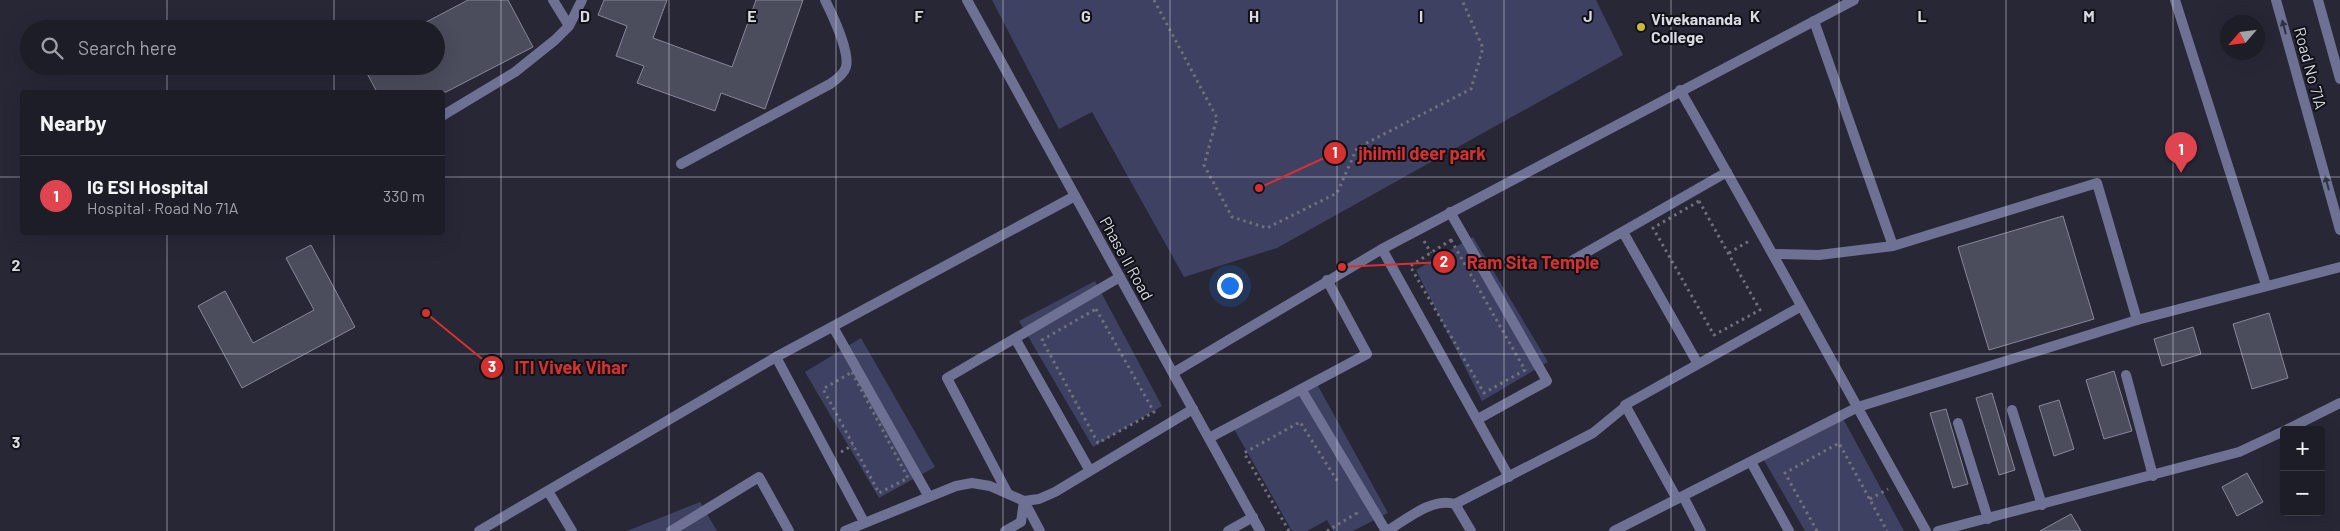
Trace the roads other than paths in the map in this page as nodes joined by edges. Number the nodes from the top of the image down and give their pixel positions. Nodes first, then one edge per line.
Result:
1 (553, 0) edge
2 (582, 0) edge
3 (825, 0) edge
4 (967, 0) edge
5 (1854, 0) edge
6 (2175, 0) edge
7 (2276, 0) edge
8 (2318, 0) edge
9 (1814, 21) junction
10 (570, 26) junction
11 (2340, 79) edge
12 (1680, 90) junction
13 (445, 114) edge
14 (681, 164) dead end
15 (1728, 172) junction
16 (1075, 196) junction
17 (1450, 212) junction
18 (2340, 230) edge
19 (1623, 232) junction
20 (1894, 246) junction
21 (1382, 249) junction
22 (1774, 254) junction
23 (1573, 260) dead end
24 (2340, 266) edge
25 (1120, 277) junction
26 (1327, 280) junction
27 (2266, 285) junction
28 (1800, 307) junction
29 (2137, 320) junction
30 (833, 327) junction
31 (1016, 340) junction
32 (776, 357) junction
33 (1698, 364) junction
34 (1173, 373) junction
35 (2126, 375) dead end
36 (1301, 389) junction
37 (2340, 403) edge
38 (1626, 406) junction
39 (1858, 407) junction
40 (1193, 408) junction
41 (2012, 410) dead end
42 (1478, 419) junction
43 (1958, 423) dead end
44 (2293, 426) edge
45 (2280, 432) edge
46 (1209, 438) junction
47 (1750, 462) junction
48 (1090, 471) junction
49 (2153, 476) junction
50 (1509, 477) junction
51 (548, 492) junction
52 (1008, 494) junction
53 (928, 497) junction
54 (1680, 498) junction
55 (1024, 501) junction
56 (1455, 504) junction
57 (2042, 505) junction
58 (1253, 517) junction
59 (1988, 519) junction
60 (864, 522) junction
61 (689, 527) edge
62 (479, 531) edge
63 (572, 531) edge
64 (671, 531) edge
65 (789, 531) edge
66 (845, 531) edge
67 (1006, 531) edge
68 (1040, 531) edge
69 (1228, 531) edge
70 (1260, 531) edge
71 (1386, 531) edge
72 (1471, 531) edge
73 (1614, 531) edge
74 (1701, 531) edge
75 (1789, 531) edge
76 (1926, 531) edge
77 (1938, 531) edge

1 - 10 street
2 - 10 street
3 - 14 street
4 - 16 street, Phase II Road
5 - 9 street
6 - 27 street
18 -> 7 street, Road No 71A
8 - 11 street, Road No 71A
9 - 12 street
9 - 20 street
10 - 13 street
12 - 15 street
12 - 17 street
15 - 19 street
15 - 22 street
16 - 25 street, Phase II Road
16 - 30 street
17 - 21 street
17 - 42 street
19 - 23 street
19 - 33 street
20 - 22 street
20 - 29 street
21 - 26 street
21 - 42 street
22 - 28 street
24 - 27 street
25 - 31 street
25 - 34 street, Phase II Road
26 - 34 street
26 - 36 street
27 - 29 street
28 - 33 street
28 - 39 street
29 - 39 street
30 - 32 street
30 - 53 street
31 - 48 street
31 - 52 street
32 - 51 street
32 - 60 street
33 - 38 street
34 - 40 street, Phase II Road
35 - 49 street
36 - 46 street
36 - 71 street
37 - 44 street
38 - 50 street
38 - 54 street
39 - 47 street
39 - 76 street
40 - 46 street, Phase II Road
40 - 48 street
41 - 57 street
42 - 50 street
43 - 59 street
45 - 49 street
46 - 58 street, Phase II Road
47 - 54 street
47 - 75 street
48 - 55 street
49 - 57 street
50 - 56 street
51 - 62 street
51 - 63 street
52 - 53 street
52 - 55 street
53 - 60 street
54 - 73 street
54 - 74 street
55 - 67 street
55 - 68 street
56 - 71 street
56 - 72 street
57 - 59 street
58 - 69 street
58 - 70 street, Phase II Road
59 - 77 street
60 - 66 street
61 - 64 street
61 - 65 street

